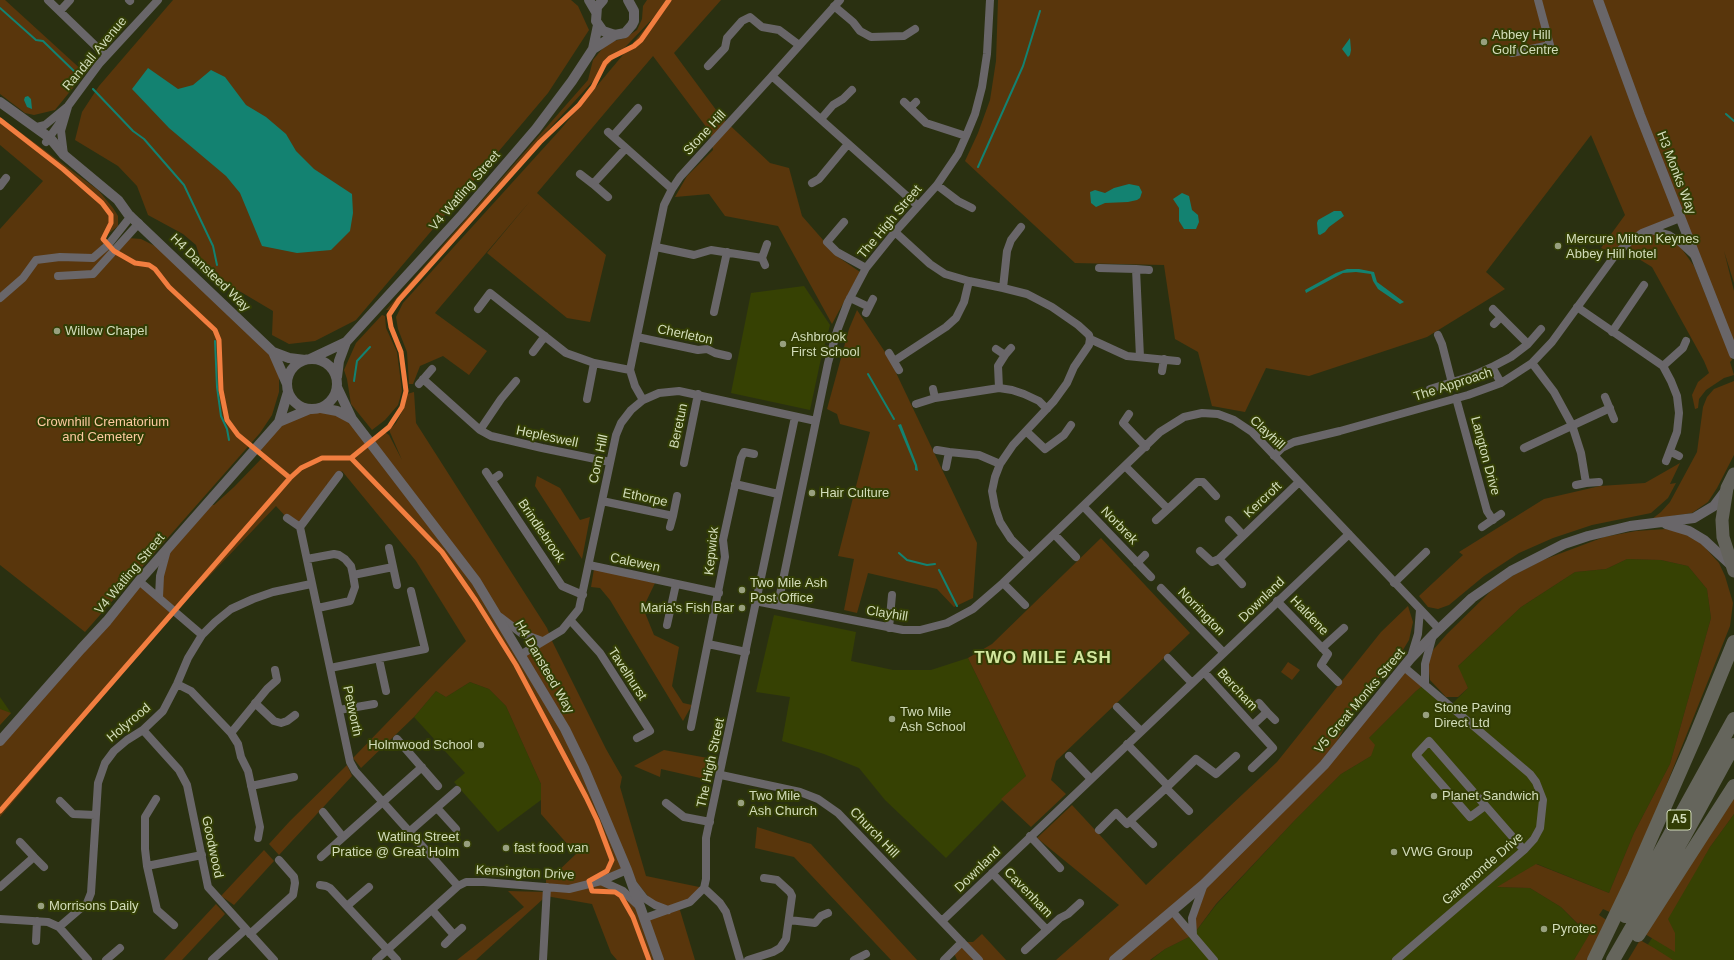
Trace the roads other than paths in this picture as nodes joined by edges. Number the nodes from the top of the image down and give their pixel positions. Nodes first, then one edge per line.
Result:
1 (48, 0) edge
2 (70, 0) edge
3 (158, 0) edge
4 (589, 0) edge
5 (603, 0) edge
6 (628, 0) edge
7 (640, 0) edge
8 (990, 0) edge
9 (1538, 0) edge
10 (1598, 0) edge
11 (837, 3) edge
12 (60, 11) junction
13 (634, 11) junction
14 (596, 12) junction
15 (598, 25) junction
16 (915, 29) dead end
17 (615, 35) junction
18 (799, 45) junction
19 (593, 49) junction
20 (1512, 53) dead end
21 (106, 56) junction
22 (708, 66) dead end
23 (772, 76) junction
24 (852, 90) dead end
25 (0, 102) edge
26 (910, 104) dead end
27 (638, 108) dead end
28 (0, 110) edge
29 (62, 115) junction
30 (820, 120) junction
31 (37, 127) junction
32 (966, 136) junction
33 (46, 138) junction
34 (848, 144) junction
35 (626, 148) junction
36 (64, 155) junction
37 (580, 174) dead end
38 (6, 178) dead end
39 (593, 184) junction
40 (812, 184) dead end
41 (937, 185) junction
42 (0, 186) edge
43 (672, 189) junction
44 (608, 197) dead end
45 (918, 206) junction
46 (972, 208) dead end
47 (129, 215) junction
48 (1680, 218) junction
49 (844, 222) dead end
50 (139, 223) junction
51 (1021, 227) dead end
52 (1651, 230) junction
53 (895, 232) junction
54 (767, 244) dead end
55 (656, 246) junction
56 (727, 252) junction
57 (1696, 257) junction
58 (866, 268) junction
59 (1098, 268) dead end
60 (1136, 269) junction
61 (1149, 270) dead end
62 (58, 276) dead end
63 (969, 281) junction
64 (1644, 284) dead end
65 (1003, 288) junction
66 (0, 298) edge
67 (850, 298) junction
68 (873, 298) dead end
69 (1577, 307) junction
70 (478, 309) dead end
71 (1493, 309) dead end
72 (714, 312) dead end
73 (1501, 317) junction
74 (1494, 324) dead end
75 (1541, 329) dead end
76 (1612, 332) junction
77 (1438, 335) dead end
78 (545, 336) junction
79 (637, 337) junction
80 (1090, 339) junction
81 (1686, 341) dead end
82 (346, 342) junction
83 (1528, 344) junction
84 (1011, 348) dead end
85 (996, 349) dead end
86 (273, 352) junction
87 (533, 352) dead end
88 (889, 353) dead end
89 (1734, 354) edge
90 (1005, 355) junction
91 (728, 356) dead end
92 (1140, 356) junction
93 (308, 359) junction
94 (1164, 359) junction
95 (894, 361) junction
96 (1177, 361) dead end
97 (594, 363) junction
98 (1532, 363) junction
99 (1663, 366) junction
100 (1492, 367) junction
101 (432, 369) dead end
102 (630, 370) junction
103 (899, 370) dead end
104 (1162, 371) dead end
105 (336, 377) junction
106 (516, 381) dead end
107 (1501, 382) junction
108 (1452, 383) junction
109 (287, 388) junction
110 (337, 388) junction
111 (998, 388) junction
112 (1430, 389) dead end
113 (698, 394) junction
114 (1604, 397) dead end
115 (1456, 398) junction
116 (587, 399) dead end
117 (643, 400) junction
118 (916, 404) dead end
119 (321, 408) junction
120 (1610, 408) junction
121 (310, 409) junction
122 (1047, 409) junction
123 (1129, 414) dead end
124 (795, 417) junction
125 (1614, 418) dead end
126 (352, 419) junction
127 (816, 421) junction
128 (279, 422) junction
129 (1572, 425) junction
130 (1071, 426) dead end
131 (480, 430) junction
132 (1026, 431) junction
133 (1146, 447) junction
134 (1524, 448) dead end
135 (937, 450) dead end
136 (949, 452) junction
137 (1670, 452) junction
138 (754, 454) dead end
139 (1274, 456) junction
140 (1679, 456) dead end
141 (1666, 461) dead end
142 (610, 462) junction
143 (684, 463) dead end
144 (1000, 464) junction
145 (1125, 466) junction
146 (946, 468) dead end
147 (486, 472) dead end
148 (339, 475) dead end
149 (499, 475) dead end
150 (1731, 478) edge
151 (492, 480) junction
152 (1299, 482) junction
153 (1599, 482) dead end
154 (1586, 483) junction
155 (735, 484) junction
156 (1576, 485) dead end
157 (778, 494) junction
158 (677, 496) dead end
159 (1216, 496) dead end
160 (602, 501) junction
161 (1083, 506) junction
162 (1168, 509) junction
163 (1502, 514) dead end
164 (673, 516) junction
165 (287, 518) dead end
166 (1156, 520) dead end
167 (1229, 520) dead end
168 (1493, 520) junction
169 (1662, 523) junction
170 (300, 527) junction
171 (670, 527) dead end
172 (1482, 527) dead end
173 (1054, 534) junction
174 (1349, 534) junction
175 (1243, 535) junction
176 (389, 548) dead end
177 (168, 550) junction
178 (1200, 551) dead end
179 (1426, 552) dead end
180 (1145, 555) dead end
181 (1029, 557) junction
182 (1076, 557) dead end
183 (307, 559) junction
184 (1219, 559) junction
185 (1137, 563) junction
186 (589, 565) junction
187 (393, 567) junction
188 (1733, 568) edge
189 (353, 575) junction
190 (1151, 577) dead end
191 (139, 581) junction
192 (1003, 582) junction
193 (1394, 583) junction
194 (311, 584) junction
195 (676, 584) junction
196 (1242, 584) dead end
197 (397, 585) dead end
198 (1161, 588) dead end
199 (411, 591) dead end
200 (719, 592) junction
201 (583, 595) junction
202 (892, 595) dead end
203 (159, 598) junction
204 (755, 601) junction
205 (1277, 601) junction
206 (778, 604) junction
207 (1025, 605) dead end
208 (318, 608) junction
209 (1420, 610) junction
210 (500, 617) junction
211 (571, 622) junction
212 (667, 625) dead end
213 (889, 628) junction
214 (1344, 628) dead end
215 (1436, 632) junction
216 (202, 635) junction
217 (542, 641) junction
218 (1734, 642) edge
219 (708, 644) junction
220 (1322, 648) junction
221 (746, 652) junction
222 (1224, 653) junction
223 (522, 654) junction
224 (379, 658) junction
225 (1168, 658) dead end
226 (1407, 663) junction
227 (330, 668) junction
228 (275, 670) dead end
229 (1204, 672) junction
230 (1338, 682) dead end
231 (1192, 683) junction
232 (177, 684) junction
233 (1425, 684) junction
234 (386, 691) dead end
235 (255, 703) junction
236 (1260, 703) dead end
237 (374, 704) dead end
238 (1117, 707) dead end
239 (339, 710) junction
240 (1267, 712) junction
241 (295, 715) dead end
242 (1734, 719) edge
243 (1275, 720) dead end
244 (1253, 725) junction
245 (692, 727) dead end
246 (144, 730) junction
247 (1141, 731) junction
248 (231, 733) junction
249 (637, 738) dead end
250 (398, 739) dead end
251 (0, 741) edge
252 (1127, 744) junction
253 (1734, 745) edge
254 (1069, 756) dead end
255 (1236, 756) dead end
256 (422, 767) junction
257 (1252, 768) dead end
258 (721, 775) junction
259 (294, 777) dead end
260 (1091, 779) junction
261 (251, 786) junction
262 (438, 786) dead end
263 (1734, 786) edge
264 (1167, 787) junction
265 (457, 790) dead end
266 (156, 799) dead end
267 (60, 801) dead end
268 (383, 802) junction
269 (666, 803) dead end
270 (1485, 806) junction
271 (437, 808) junction
272 (1188, 811) dead end
273 (323, 812) dead end
274 (95, 815) junction
275 (710, 822) junction
276 (1130, 822) junction
277 (456, 829) dead end
278 (1098, 830) dead end
279 (409, 832) junction
280 (1030, 836) junction
281 (343, 837) junction
282 (258, 838) dead end
283 (20, 842) dead end
284 (1153, 844) dead end
285 (1524, 850) junction
286 (202, 855) junction
287 (34, 857) junction
288 (321, 857) dead end
289 (279, 860) dead end
290 (147, 866) junction
291 (44, 867) dead end
292 (1060, 868) dead end
293 (627, 870) junction
294 (992, 873) junction
295 (764, 878) dead end
296 (601, 881) junction
297 (631, 881) junction
298 (1204, 884) junction
299 (320, 885) dead end
300 (458, 886) junction
301 (0, 887) edge
302 (369, 887) dead end
303 (547, 887) junction
304 (704, 888) junction
305 (1080, 903) dead end
306 (347, 906) junction
307 (641, 908) junction
308 (432, 910) junction
309 (668, 910) junction
310 (1173, 912) junction
311 (828, 913) dead end
312 (645, 918) junction
313 (0, 919) edge
314 (789, 920) junction
315 (37, 921) junction
316 (942, 921) junction
317 (174, 925) dead end
318 (59, 927) junction
319 (462, 928) dead end
320 (1047, 930) junction
321 (248, 931) junction
322 (454, 935) junction
323 (1193, 935) junction
324 (36, 941) dead end
325 (962, 942) junction
326 (445, 944) dead end
327 (120, 948) dead end
328 (387, 950) junction
329 (1025, 950) dead end
330 (866, 954) dead end
331 (88, 960) edge
332 (106, 960) edge
333 (212, 960) edge
334 (274, 960) edge
335 (376, 960) edge
336 (396, 960) edge
337 (543, 960) edge
338 (659, 960) edge
339 (740, 960) edge
340 (748, 960) edge
341 (854, 960) edge
342 (944, 960) edge
343 (980, 960) edge
344 (1114, 960) edge
345 (1214, 960) edge
346 (1396, 960) edge
347 (1594, 960) edge
348 (1599, 960) edge
349 (1613, 960) edge
350 (1622, 960) edge

1 - 12 street
2 - 12 street
3 - 21 street, Randall Avenue
4 - 14 street
5 - 14 street
6 - 13 street
7 - 13 street
8 - 32 street, The High Street
9 - 20 street
10 - 48 street, H3 Monks Way
11 - 16 street
11 - 18 street, Stone Hill
12 - 21 street
13 - 17 street, V4 Watling Street
14 - 15 street
15 - 17 street
15 - 19 street, V4 Watling Street
17 - 19 street, V4 Watling Street
18 - 22 street
18 - 23 street, Stone Hill
19 - 82 street, V4 Watling Street
21 - 29 street, Randall Avenue
23 - 30 street
23 - 43 street, Stone Hill
24 - 30 street
25 - 31 street, H4 Dansteed Way
26 - 32 street
27 - 35 street
28 - 33 street, H4 Dansteed Way
29 - 31 street, Randall Avenue
29 - 33 street
29 - 36 street
30 - 34 street
31 - 33 street, H4 Dansteed Way
32 - 41 street, The High Street
33 - 36 street, H4 Dansteed Way
33 - 47 street, H4 Dansteed Way
34 - 40 street
34 - 45 street
35 - 39 street
35 - 43 street
36 - 47 street, H4 Dansteed Way
37 - 39 street
38 - 42 street
39 - 44 street
41 - 45 street, The High Street
41 - 46 street
43 - 55 street, Stone Hill
45 - 53 street, The High Street
47 - 50 street, H4 Dansteed Way
47 - 66 street
48 - 52 street, The Approach
48 - 57 street, H3 Monks Way
49 - 58 street
50 - 62 street
50 - 86 street, H4 Dansteed Way
51 - 65 street
52 - 57 street
52 - 69 street, The Approach
53 - 58 street, The High Street
53 - 63 street
54 - 56 street
55 - 56 street
55 - 79 street, Stone Hill
56 - 72 street
57 - 89 street, H3 Monks Way
58 - 67 street, The High Street
59 - 60 street
60 - 61 street
60 - 92 street
63 - 65 street
63 - 95 street
64 - 76 street
65 - 80 street
67 - 68 street
67 - 127 street, The High Street
69 - 76 street
69 - 98 street, The Approach
70 - 78 street
71 - 73 street
73 - 74 street
73 - 83 street
75 - 83 street
76 - 99 street
77 - 108 street
78 - 87 street
78 - 97 street
79 - 91 street, Cherleton
79 - 102 street, Stone Hill
80 - 92 street
80 - 122 street
81 - 99 street
82 - 93 street, V4 Watling Street
82 - 105 street, V4 Watling Street
83 - 100 street
84 - 90 street
85 - 90 street
86 - 93 street, H4 Dansteed Way
86 - 109 street, H4 Dansteed Way
88 - 95 street
90 - 111 street
92 - 94 street
93 - 105 street
93 - 109 street
94 - 96 street
94 - 104 street
95 - 103 street
97 - 102 street
97 - 116 street
98 - 107 street, The Approach
98 - 129 street
99 - 137 street
100 - 107 street
100 - 108 street
101 - 131 street, Hepleswell
102 - 117 street
105 - 110 street
106 - 131 street
107 - 115 street, The Approach
108 - 112 street
109 - 121 street
109 - 128 street, V4 Watling Street
110 - 119 street
110 - 126 street, H4 Dansteed Way
111 - 118 street
111 - 122 street
113 - 117 street, Corn Hill
113 - 124 street, Corn Hill
113 - 143 street, Beretun
114 - 120 street
115 - 139 street, The Approach
115 - 168 street, Langton Drive
117 - 142 street, Corn Hill
119 - 121 street
119 - 126 street, H4 Dansteed Way
120 - 125 street
120 - 129 street
121 - 128 street, V4 Watling Street
122 - 132 street
123 - 133 street
124 - 127 street, Corn Hill
124 - 157 street, The High Street
126 - 210 street, H4 Dansteed Way
127 - 206 street, The High Street
128 - 177 street, V4 Watling Street
129 - 134 street
129 - 154 street
130 - 132 street
131 - 142 street, Hepleswell
132 - 144 street
133 - 139 street, Clayhill
133 - 145 street, Clayhill
135 - 136 street
136 - 144 street
136 - 146 street
137 - 140 street
137 - 141 street
138 - 155 street, Kepwick
139 - 152 street, Clayhill
142 - 160 street, Corn Hill
144 - 181 street
145 - 161 street, Clayhill
145 - 162 street
147 - 151 street, Brindlebrook
148 - 170 street
149 - 151 street
150 - 169 street, V5 Great Monks Street
150 - 188 main road
151 - 201 street, Brindlebrook
152 - 174 street, Clayhill
152 - 175 street, Kercroft
153 - 154 street
154 - 156 street
155 - 157 street
155 - 200 street, Kepwick
157 - 204 street, The High Street
158 - 164 street
159 - 162 street
160 - 164 street, Ethorpe
160 - 186 street, Corn Hill
161 - 173 street, Clayhill
161 - 185 street, Norbrek
162 - 166 street
163 - 168 street
164 - 171 street, Ethorpe
165 - 170 street
167 - 175 street, Kercroft
168 - 172 street
169 - 188 street, V5 Great Monks Street
169 - 215 street, V5 Great Monks Street
170 - 183 street, Petworth
173 - 181 street, Clayhill
173 - 182 street
174 - 193 street, Clayhill
174 - 205 street, Downland
175 - 184 street, Kercroft
176 - 187 street
177 - 191 street, V4 Watling Street
177 - 203 street
178 - 184 street
179 - 193 street
180 - 185 street, Norbrek
181 - 192 street, Clayhill
183 - 189 street
183 - 194 street, Petworth
184 - 196 street
185 - 190 street, Norbrek
186 - 195 street, Calewen
186 - 201 street, Corn Hill
187 - 189 street
187 - 197 street
189 - 208 street
191 - 203 street
191 - 251 street, V4 Watling Street
192 - 207 street
192 - 213 street, Clayhill
193 - 209 street, Clayhill
194 - 208 street, Petworth
194 - 216 street, Holyrood
195 - 200 street, Calewen
195 - 212 street, Calewen
198 - 222 street, Norrington
199 - 224 street
200 - 219 street, Kepwick
201 - 211 street, Corn Hill
202 - 213 street
203 - 216 street
204 - 206 street
204 - 221 street, The High Street
205 - 220 street, Haldene
205 - 222 street, Downland
206 - 213 street, Clayhill
208 - 227 street, Petworth
209 - 215 street, Clayhill
209 - 226 street
210 - 217 street
210 - 223 street, H4 Dansteed Way
211 - 217 street, Corn Hill
211 - 249 street, Tavelhurst
214 - 220 street, Haldene
215 - 226 street, V5 Great Monks Street
215 - 233 street
216 - 232 street, Holyrood
217 - 223 street, Corn Hill
218 - 347 highway
219 - 221 street
219 - 245 street, Kepwick
220 - 230 street, Haldene
221 - 258 street, The High Street
222 - 229 street, Downland
223 - 293 street, H4 Dansteed Way
224 - 227 street
224 - 234 street
225 - 231 street
226 - 233 street, Garamonde Drive
226 - 298 street, V5 Great Monks Street
227 - 239 street, Petworth
228 - 235 street
229 - 231 street, Downland
229 - 244 street, Bercham
231 - 247 street, Downland
232 - 246 street, Holyrood
232 - 248 street
233 - 285 street, Garamonde Drive
235 - 241 street
235 - 248 street
236 - 240 street, Bercham
237 - 239 street
238 - 247 street
239 - 268 street, Petworth
240 - 243 street, Bercham
240 - 244 street, Bercham
242 - 348 highway, A5
244 - 257 street, Bercham
246 - 274 street, Holyrood
246 - 286 street, Goodwood
247 - 252 street, Downland
248 - 261 street
250 - 256 street
252 - 260 street, Downland
252 - 264 street
253 - 349 highway, A5
254 - 260 street
255 - 264 street
256 - 262 street
256 - 268 street
258 - 275 street, The High Street
258 - 316 street, Church Hill
259 - 261 street
260 - 280 street, Downland
261 - 282 street
263 - 350 highway
264 - 272 street
264 - 276 street
265 - 271 street
266 - 290 street
267 - 274 street
268 - 279 street, Petworth
268 - 281 street
269 - 275 street
270 - 270 street
270 - 285 street
271 - 277 street
271 - 279 street
273 - 281 street
274 - 318 street, Holyrood
275 - 304 street, The High Street
276 - 278 street
276 - 284 street
279 - 300 street, Petworth
280 - 292 street
280 - 294 street, Downland
281 - 288 street
283 - 287 street
285 - 346 street, Garamonde Drive
286 - 290 street
286 - 321 street, Goodwood
287 - 291 street
287 - 301 street
289 - 321 street
290 - 317 street
293 - 296 street, Kensington Drive
293 - 297 street, H4 Dansteed Way
294 - 316 street, Downland
294 - 320 street, Cavenham
295 - 314 street
296 - 303 street, Kensington Drive
296 - 307 street
297 - 307 street, H4 Dansteed Way
297 - 309 street
298 - 310 street, V5 Great Monks Street
298 - 323 street
299 - 306 street
300 - 303 street, Kensington Drive
300 - 308 street, Kensington Drive
302 - 306 street
303 - 337 street
304 - 309 street
304 - 339 street
305 - 320 street, Cavenham
306 - 328 street
307 - 312 street, H4 Dansteed Way
308 - 322 street
308 - 328 street, Kensington Drive
309 - 312 street
310 - 323 street
310 - 344 street, V5 Great Monks Street
311 - 314 street
312 - 338 street, H4 Dansteed Way
313 - 315 street
314 - 340 street
315 - 318 street
315 - 324 street
316 - 325 street, Church Hill
318 - 331 street
319 - 322 street
320 - 329 street, Cavenham
321 - 333 street
321 - 334 street, Goodwood
322 - 326 street
323 - 345 street
325 - 342 street
325 - 343 street, Church Hill
327 - 332 street
328 - 335 street, Kensington Drive
328 - 336 street
330 - 341 street

